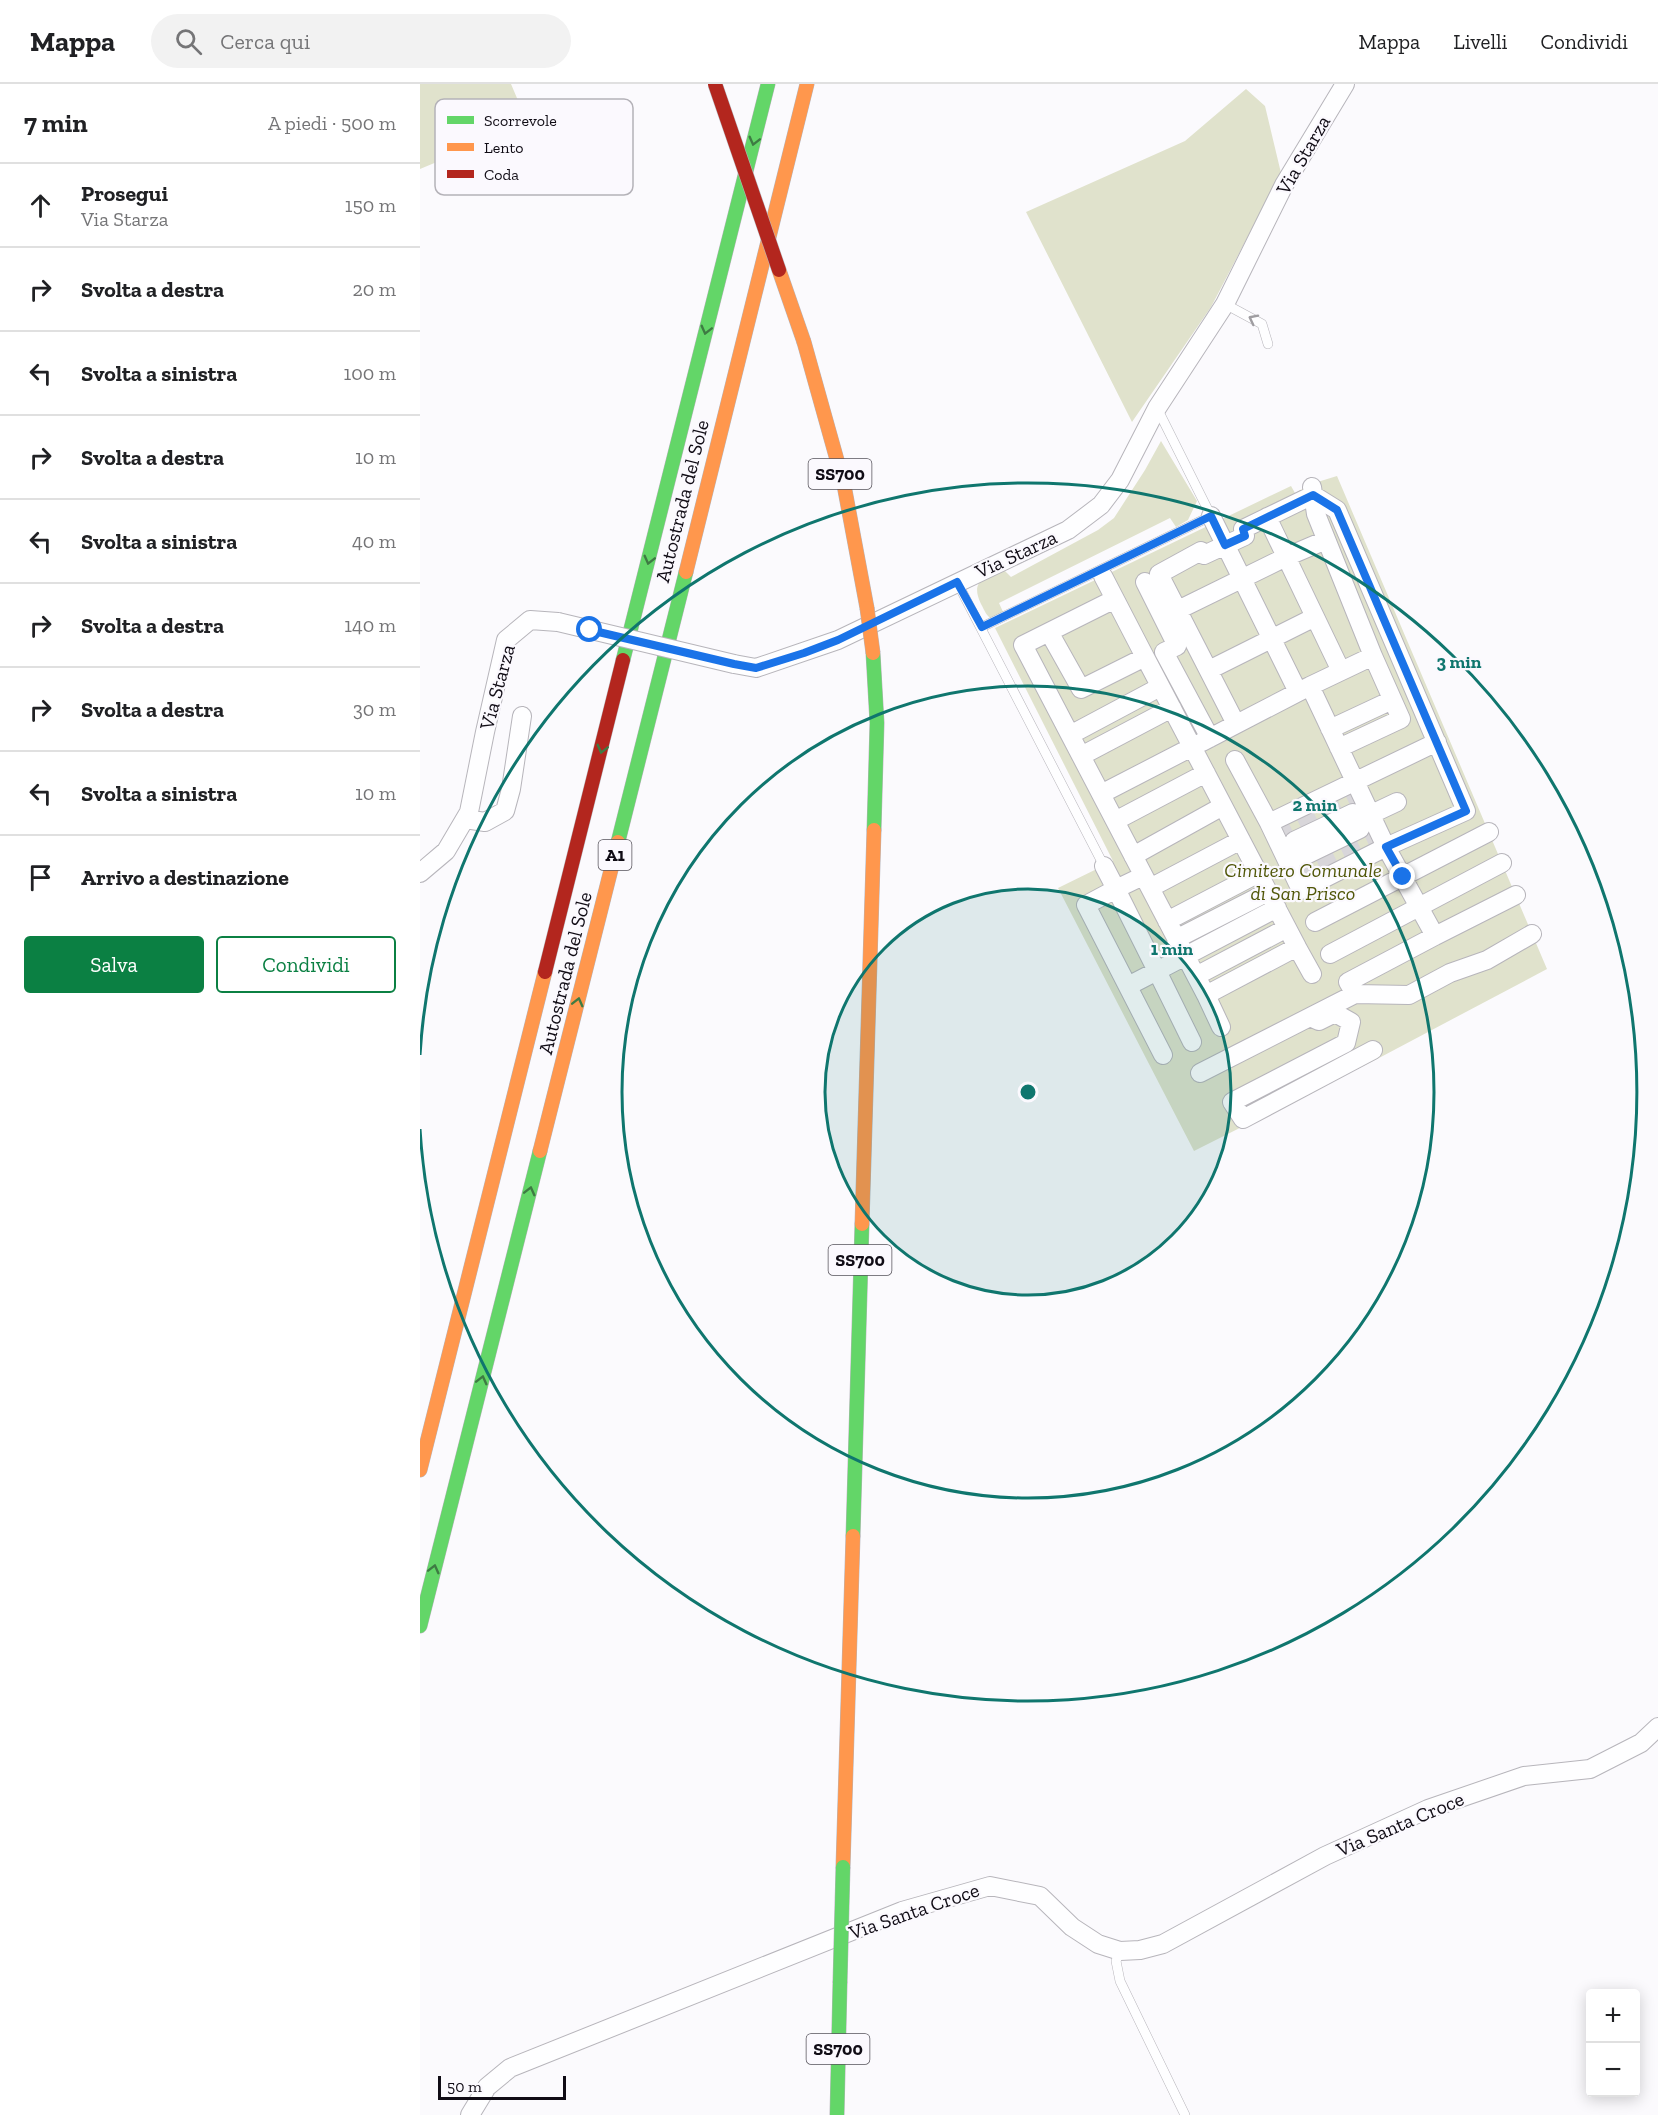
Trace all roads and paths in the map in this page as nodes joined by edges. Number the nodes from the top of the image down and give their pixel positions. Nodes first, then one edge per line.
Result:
1 (715, 84) edge
2 (768, 84) edge
3 (807, 84) edge
4 (1345, 84) edge
5 (1225, 304) junction
6 (1268, 344) dead end
7 (1157, 408) junction
8 (1312, 490) junction
9 (1211, 516) junction
10 (1267, 517) junction
11 (1326, 540) junction
12 (1225, 545) junction
13 (1286, 557) junction
14 (1103, 576) dead end
15 (1242, 579) junction
16 (957, 582) junction
17 (1144, 582) dead end
18 (1115, 599) junction
19 (1178, 610) junction
20 (1315, 617) junction
21 (982, 627) junction
22 (1049, 632) junction
23 (1271, 639) junction
24 (1373, 656) junction
25 (1145, 657) junction
26 (1209, 670) junction
27 (1341, 671) junction
28 (1160, 687) junction
29 (1304, 689) junction
30 (1081, 690) junction
31 (1392, 700) junction
32 (1053, 703) junction
33 (1172, 708) junction
34 (522, 716) dead end
35 (1236, 724) junction
36 (1330, 729) junction
37 (1070, 735) junction
38 (1202, 742) junction
39 (1437, 742) junction
40 (1339, 747) junction
41 (1081, 756) junction
42 (1235, 760) dead end
43 (1206, 773) junction
44 (1355, 782) junction
45 (1101, 794) junction
46 (1397, 802) dead end
47 (1223, 806) junction
48 (1363, 818) junction
49 (465, 819) junction
50 (1114, 821) junction
51 (1269, 824) junction
52 (1489, 832) dead end
53 (1241, 840) junction
54 (1386, 847) junction
55 (1291, 853) junction
56 (1133, 856) junction
57 (1502, 863) dead end
58 (1104, 866) joint
59 (420, 873) edge
60 (1258, 873) junction
61 (1403, 877) junction
62 (1147, 882) junction
63 (1116, 890) junction
64 (1268, 892) junction
65 (1516, 895) dead end
66 (1419, 907) junction
67 (1277, 908) junction
68 (1167, 921) junction
69 (1315, 922) dead end
70 (1287, 928) junction
71 (1532, 934) dead end
72 (1435, 936) junction
73 (1176, 939) junction
74 (1297, 947) junction
75 (1330, 954) dead end
76 (1185, 956) junction
77 (1158, 971) junction
78 (1312, 974) dead end
79 (1196, 976) junction
80 (1128, 986) junction
81 (1355, 994) junction
82 (1206, 995) junction
83 (1310, 1017) junction
84 (1221, 1027) dead end
85 (1192, 1042) dead end
86 (1373, 1050) dead end
87 (1163, 1055) dead end
88 (1200, 1073) dead end
89 (420, 1470) edge
90 (420, 1626) edge
91 (1658, 1727) edge
92 (1119, 1951) junction
93 (470, 2115) edge
94 (837, 2115) edge
95 (1185, 2115) edge

1 - 94 highway, SS700, bridge
2 -> 89 highway, Autostrada del Sole / A1
90 -> 3 highway, Autostrada del Sole / A1
4 - 5 street, Via Starza
6 -> 5 lane
5 - 7 street, Via Starza
7 - 9 lane
7 - 16 street, Via Starza
8 - 10 street
8 - 11 street
8 - 39 street
9 - 12 street
9 - 21 lane
10 - 12 street
10 - 13 street
11 - 13 street
11 - 24 street
12 - 15 street
12 - 19 street
13 - 15 street
13 - 20 street
14 - 18 street
15 - 19 street
15 - 23 street
16 - 21 lane
16 - 49 street, Via Starza, bridge
17 - 38 street
18 - 22 street
18 - 25 street
19 - 26 street
20 - 23 street
20 - 27 street
21 - 58 lane
22 - 30 street
22 - 32 street
23 - 26 street
23 - 29 street
24 - 27 street
24 - 31 street
25 - 28 street
25 - 30 street
26 - 35 street
27 - 29 street
28 - 33 street
28 - 37 street
29 - 35 street
29 - 36 street
30 - 32 street
31 - 36 street
31 - 40 street
32 - 37 street
33 - 38 street
33 - 41 street
34 - 49 street
35 - 38 street
36 - 40 street
37 - 41 street
38 - 43 street
38 - 45 street
39 - 44 street
39 - 54 street
40 - 44 street
41 - 45 street
42 - 51 street
43 - 47 street
43 - 50 street
44 - 48 street
44 - 51 street
45 - 50 street
46 - 48 street
47 - 53 street
47 - 56 street
48 - 54 street
48 - 55 street
49 - 59 street, Via Starza
50 - 56 street
51 - 55 street
52 - 61 street
53 - 60 street
53 - 62 street
54 - 55 street
54 - 61 street
56 - 62 street
57 - 66 street
58 - 63 street
60 - 64 street
60 - 68 street
61 - 66 street
61 - 69 street
62 - 63 street
62 - 68 street
63 - 77 street
63 - 80 street
64 - 67 street
64 - 73 street
65 - 72 street
66 - 72 street
66 - 75 street
67 - 70 street
67 - 76 street
68 - 73 street
70 - 74 street
70 - 79 street
71 - 81 street
72 - 81 street
73 - 76 street
74 - 78 street
74 - 82 street
76 - 77 street
76 - 79 street
77 - 80 street
77 - 85 street
79 - 82 street
80 - 87 street
81 - 83 street
82 - 84 street
83 - 86 street
83 - 88 street
91 - 92 street, Via Santa Croce
92 - 93 street, Via Santa Croce
92 - 95 lane

